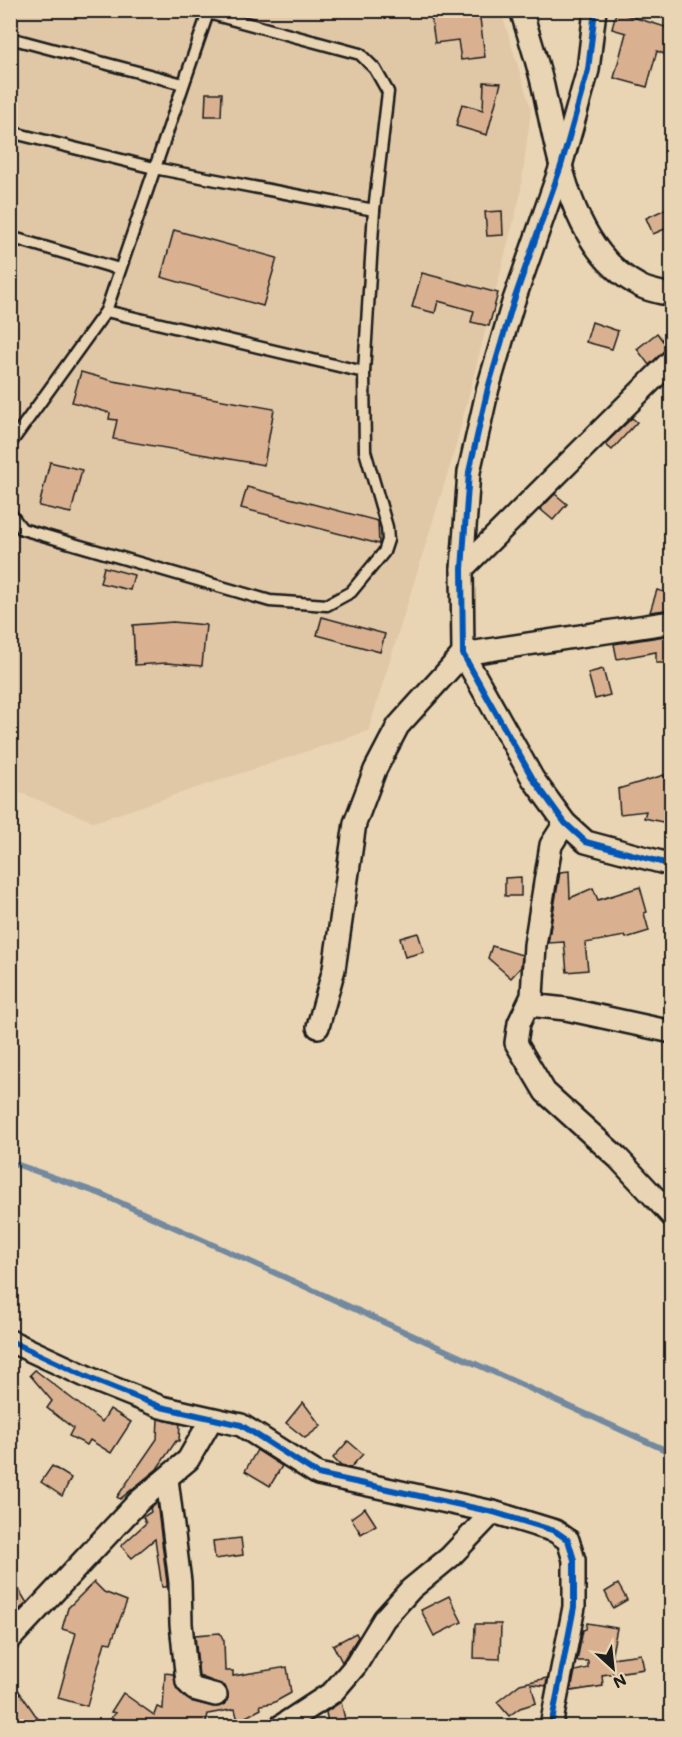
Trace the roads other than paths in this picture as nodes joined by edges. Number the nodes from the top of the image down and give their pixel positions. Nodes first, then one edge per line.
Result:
1 (521, 10) edge
2 (595, 10) edge
3 (208, 12) edge
4 (10, 38) edge
5 (183, 84) junction
6 (10, 132) edge
7 (561, 166) junction
8 (154, 168) junction
9 (374, 210) junction
10 (10, 237) edge
11 (119, 269) junction
12 (672, 295) edge
13 (106, 311) junction
14 (672, 360) edge
15 (364, 372) junction
16 (10, 444) edge
17 (10, 513) edge
18 (462, 569) junction
19 (672, 622) edge
20 (463, 654) junction
21 (565, 823) junction
22 (672, 865) edge
23 (529, 1005) junction
24 (318, 1027) dead end
25 (672, 1032) edge
26 (672, 1216) edge
27 (10, 1341) edge
28 (211, 1420) junction
29 (167, 1479) junction
30 (493, 1512) junction
31 (10, 1639) edge
32 (216, 1695) dead end
33 (281, 1726) edge
34 (551, 1726) edge

1 - 7 street
2 - 7 street
3 - 5 lane
3 - 9 lane
4 - 5 lane
5 - 8 lane
6 - 8 lane
7 - 12 street
7 - 18 street
8 - 9 lane
8 - 11 lane
9 - 15 lane
10 - 11 lane
11 - 13 lane
13 - 15 lane
13 - 16 lane
14 - 18 street
15 - 17 lane
18 - 20 street
19 - 20 street
20 - 21 street
20 - 24 street
21 - 22 street
21 - 23 street
23 - 25 street
23 - 26 street
27 - 28 street
28 - 29 street
28 - 30 street
29 - 31 street
29 - 32 street
30 - 33 street
30 - 34 street

